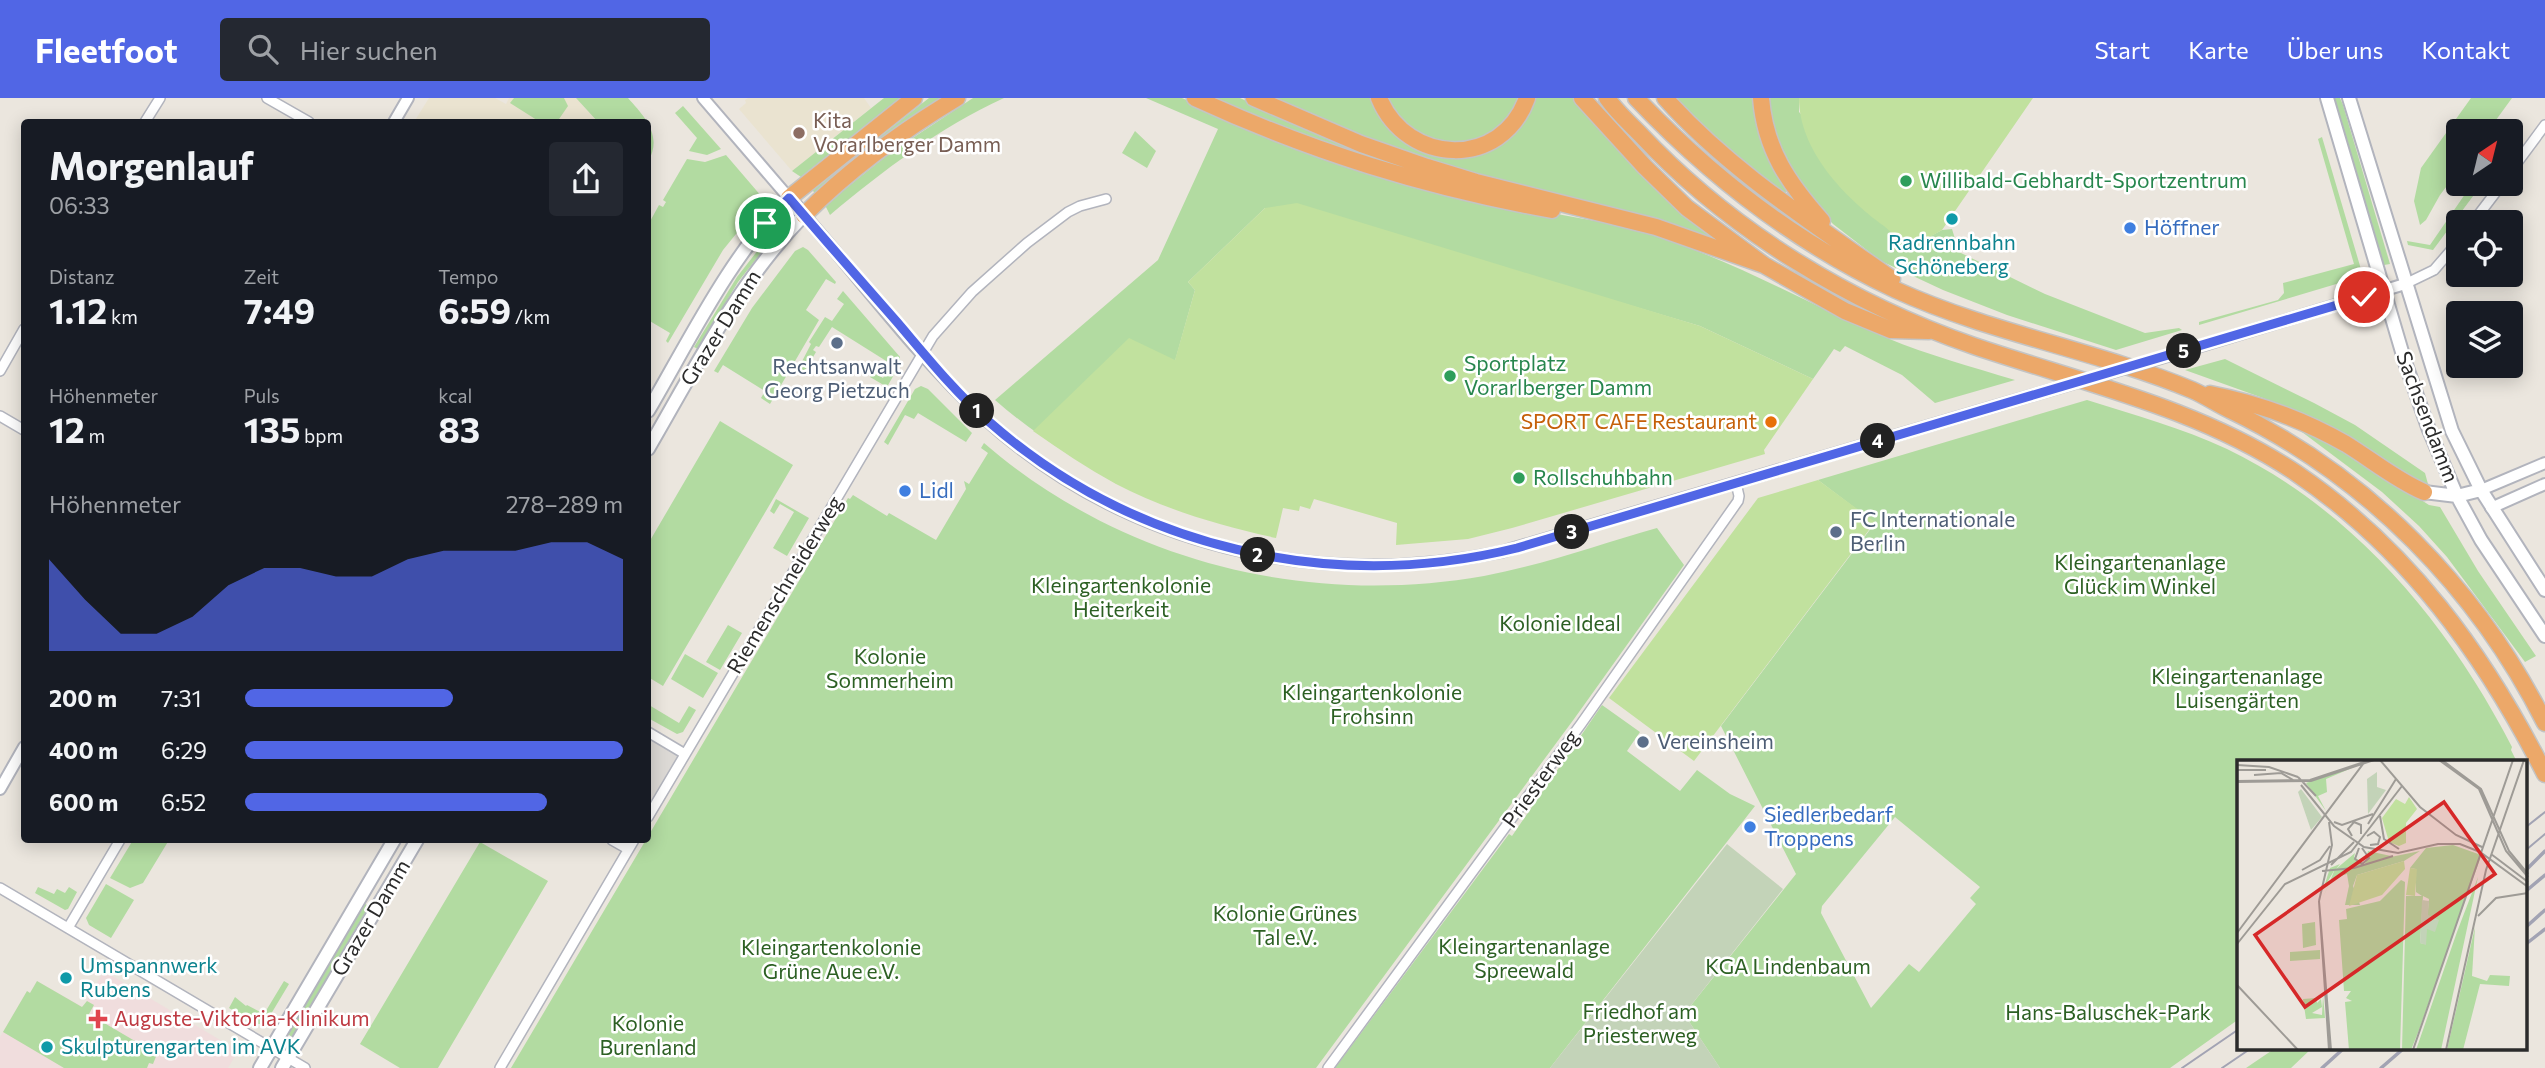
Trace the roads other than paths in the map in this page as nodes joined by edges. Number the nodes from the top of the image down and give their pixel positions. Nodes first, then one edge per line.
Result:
1 (160, 98) edge
2 (267, 98) edge
3 (408, 98) edge
4 (703, 98) edge
5 (914, 98) edge
6 (957, 98) edge
7 (1195, 98) edge
8 (1254, 98) edge
9 (1379, 98) edge
10 (1527, 98) edge
11 (1583, 98) edge
12 (1607, 98) edge
13 (1636, 98) edge
14 (1665, 98) edge
15 (1761, 98) edge
16 (2327, 98) edge
17 (2349, 98) edge
18 (147, 119) edge
19 (304, 119) edge
20 (396, 119) edge
21 (2545, 125) edge
22 (2524, 153) edge
23 (2493, 196) edge
24 (789, 198) junction
25 (1106, 199) dead end
26 (2482, 210) edge
27 (804, 215) junction
28 (1610, 217) junction
29 (1839, 242) junction
30 (2446, 256) edge
31 (1764, 265) junction
32 (2405, 284) junction
33 (2384, 292) junction
34 (1926, 303) junction
35 (1935, 331) junction
36 (21, 334) edge
37 (923, 353) junction
38 (680, 357) junction
39 (696, 366) junction
40 (0, 371) edge
41 (2193, 391) junction
42 (651, 406) edge
43 (0, 416) edge
44 (21, 428) edge
45 (651, 444) edge
46 (2545, 463) edge
47 (1736, 483) junction
48 (2545, 484) edge
49 (2481, 490) junction
50 (2424, 492) joint
51 (2457, 496) junction
52 (2491, 508) junction
53 (2545, 590) edge
54 (2545, 636) edge
55 (2545, 723) edge
56 (651, 734) edge
57 (21, 752) edge
58 (685, 754) junction
59 (2545, 774) edge
60 (0, 789) edge
61 (651, 812) edge
62 (118, 843) edge
63 (392, 843) edge
64 (415, 843) edge
65 (617, 843) edge
66 (632, 843) edge
67 (628, 849) junction
68 (0, 888) edge
69 (68, 928) junction
70 (271, 1048) junction
71 (285, 1063) edge
72 (260, 1068) edge
73 (305, 1068) edge
74 (499, 1068) edge
75 (1328, 1068) edge

1 - 18 street
2 - 19 street
3 - 20 street
4 - 24 street
5 - 24 highway
6 - 27 highway
7 - 28 highway
8 - 28 highway
9 - 10 highway
11 - 31 highway
12 - 35 highway
13 - 34 highway
14 - 29 highway
15 - 29 highway
16 - 33 main road, Sachsendamm
17 - 32 main road, Sachsendamm
21 - 22 street
23 - 26 street
24 - 27 main road
24 - 38 main road, Grazer Damm
25 - 37 street, Riemenschneiderweg
27 - 37 street
27 - 39 main road, Grazer Damm
28 - 31 highway
29 - 34 highway
30 - 32 street
31 - 35 highway
32 - 33 street
32 - 49 main road, Sachsendamm
33 - 47 street, bridge
33 - 51 main road, Sachsendamm
34 - 41 highway
35 - 59 highway
36 - 40 street
37 - 47 street
37 - 58 street, Riemenschneiderweg
38 - 39 main road
38 - 42 main road, Grazer Damm
39 - 45 main road, Grazer Damm
41 - 50 highway
41 - 55 highway
43 - 44 street
46 - 49 street
47 - 75 street, Priesterweg
48 - 52 street
49 - 51 main road
49 - 52 main road, Sachsendamm
50 - 51 main road
51 - 52 main road
51 - 54 main road, Sachsendamm
52 - 53 main road, Sachsendamm
56 - 58 street
57 - 60 street
58 - 61 street, Riemenschneiderweg
62 - 69 street
63 - 70 main road, Grazer Damm
64 - 71 main road, Grazer Damm
65 - 67 street
66 - 67 street
67 - 74 street
68 - 69 street
69 - 70 street
70 - 71 street
70 - 72 main road, Grazer Damm
71 - 73 street

